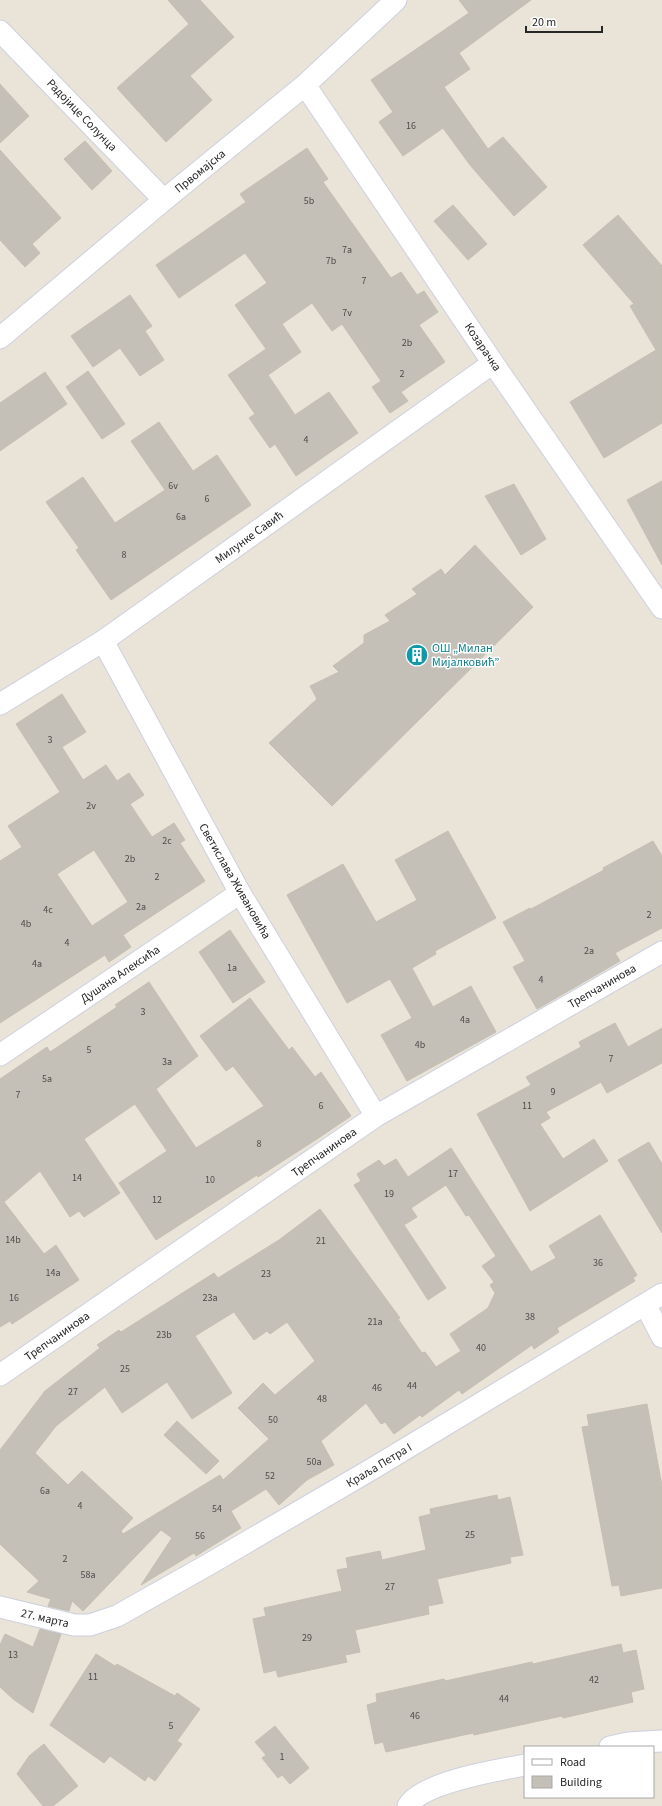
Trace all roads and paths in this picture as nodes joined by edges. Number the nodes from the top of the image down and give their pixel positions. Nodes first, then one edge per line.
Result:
1 (396, 0) edge
2 (0, 31) edge
3 (305, 85) junction
4 (164, 200) junction
5 (0, 338) edge
6 (493, 363) junction
7 (662, 608) edge
8 (103, 641) junction
9 (0, 704) edge
10 (240, 893) junction
11 (662, 952) edge
12 (0, 1055) edge
13 (376, 1116) junction
14 (654, 1299) edge
15 (662, 1337) edge
16 (0, 1375) edge
17 (0, 1607) edge
18 (90, 1624) joint
19 (662, 1741) edge
20 (614, 1746) edge
21 (524, 1765) edge
22 (408, 1806) edge

1 - 3 street, Првомајска
2 - 4 street, Радојице Солунца
3 - 4 street, Првомајска
3 - 6 street, Козарачка
4 - 5 street, Првомајска
6 - 7 street, Козарачка
6 - 8 street, Милунке Савић
8 - 9 street, Милунке Савић
8 - 10 street, Светислава Живановића
10 - 12 street, Душана Алексића
10 - 13 street, Светислава Живановића
11 - 13 street, Трепчанинова
13 - 16 street, Трепчанинова
14 - 15 street
14 - 18 street, Краља Петра I
17 - 18 street, 27. марта
19 - 20 street
21 - 22 street

